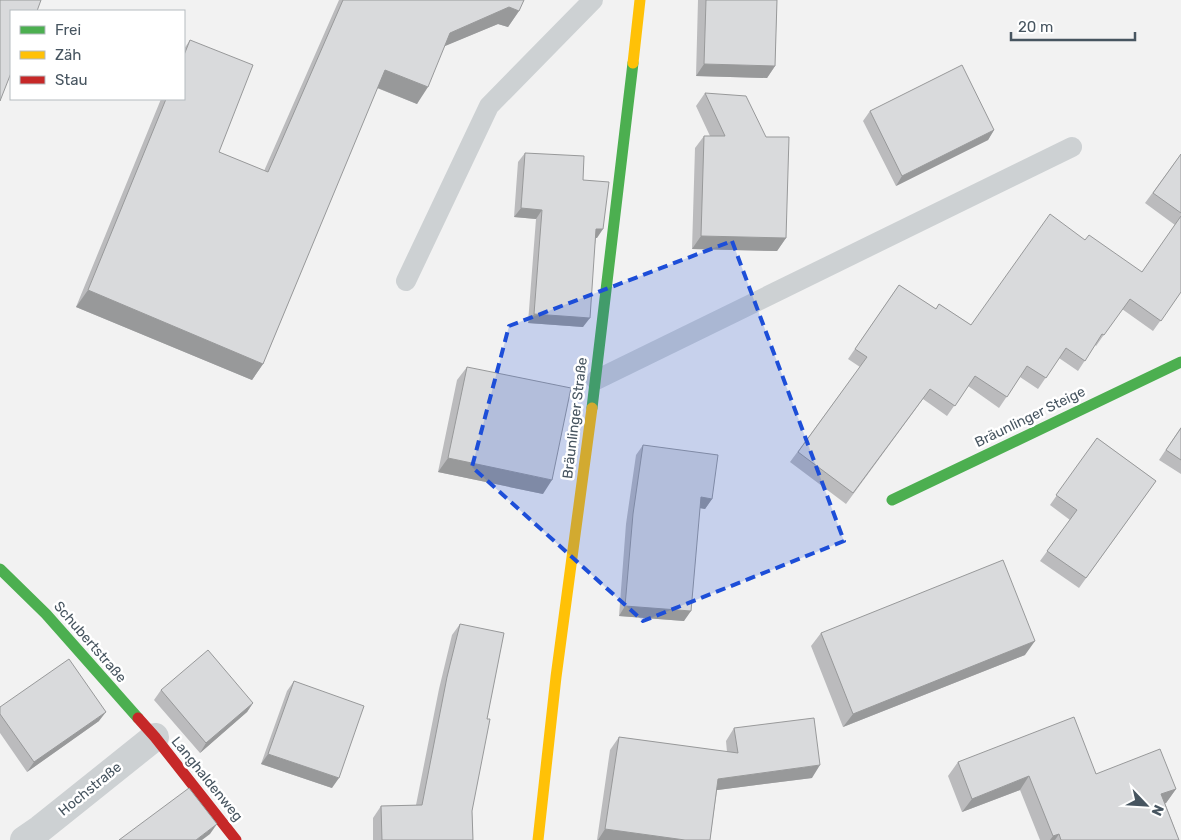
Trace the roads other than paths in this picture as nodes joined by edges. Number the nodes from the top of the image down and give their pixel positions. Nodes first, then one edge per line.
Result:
1 (593, 0) edge
2 (640, 0) edge
3 (1072, 147) dead end
4 (406, 281) dead end
5 (1181, 362) edge
6 (596, 380) junction
7 (892, 500) dead end
8 (0, 569) edge
9 (154, 737) junction
10 (24, 840) edge
11 (236, 840) edge
12 (538, 840) edge

1 - 4 lane
2 - 6 main road, Bräunlinger Straße
3 - 6 lane
5 - 7 main road, Bräunlinger Steige
6 - 12 main road, Bräunlinger Straße
8 - 9 main road, Schubertstraße
9 - 10 street, Hochstraße
9 - 11 main road, Langhaldenweg

